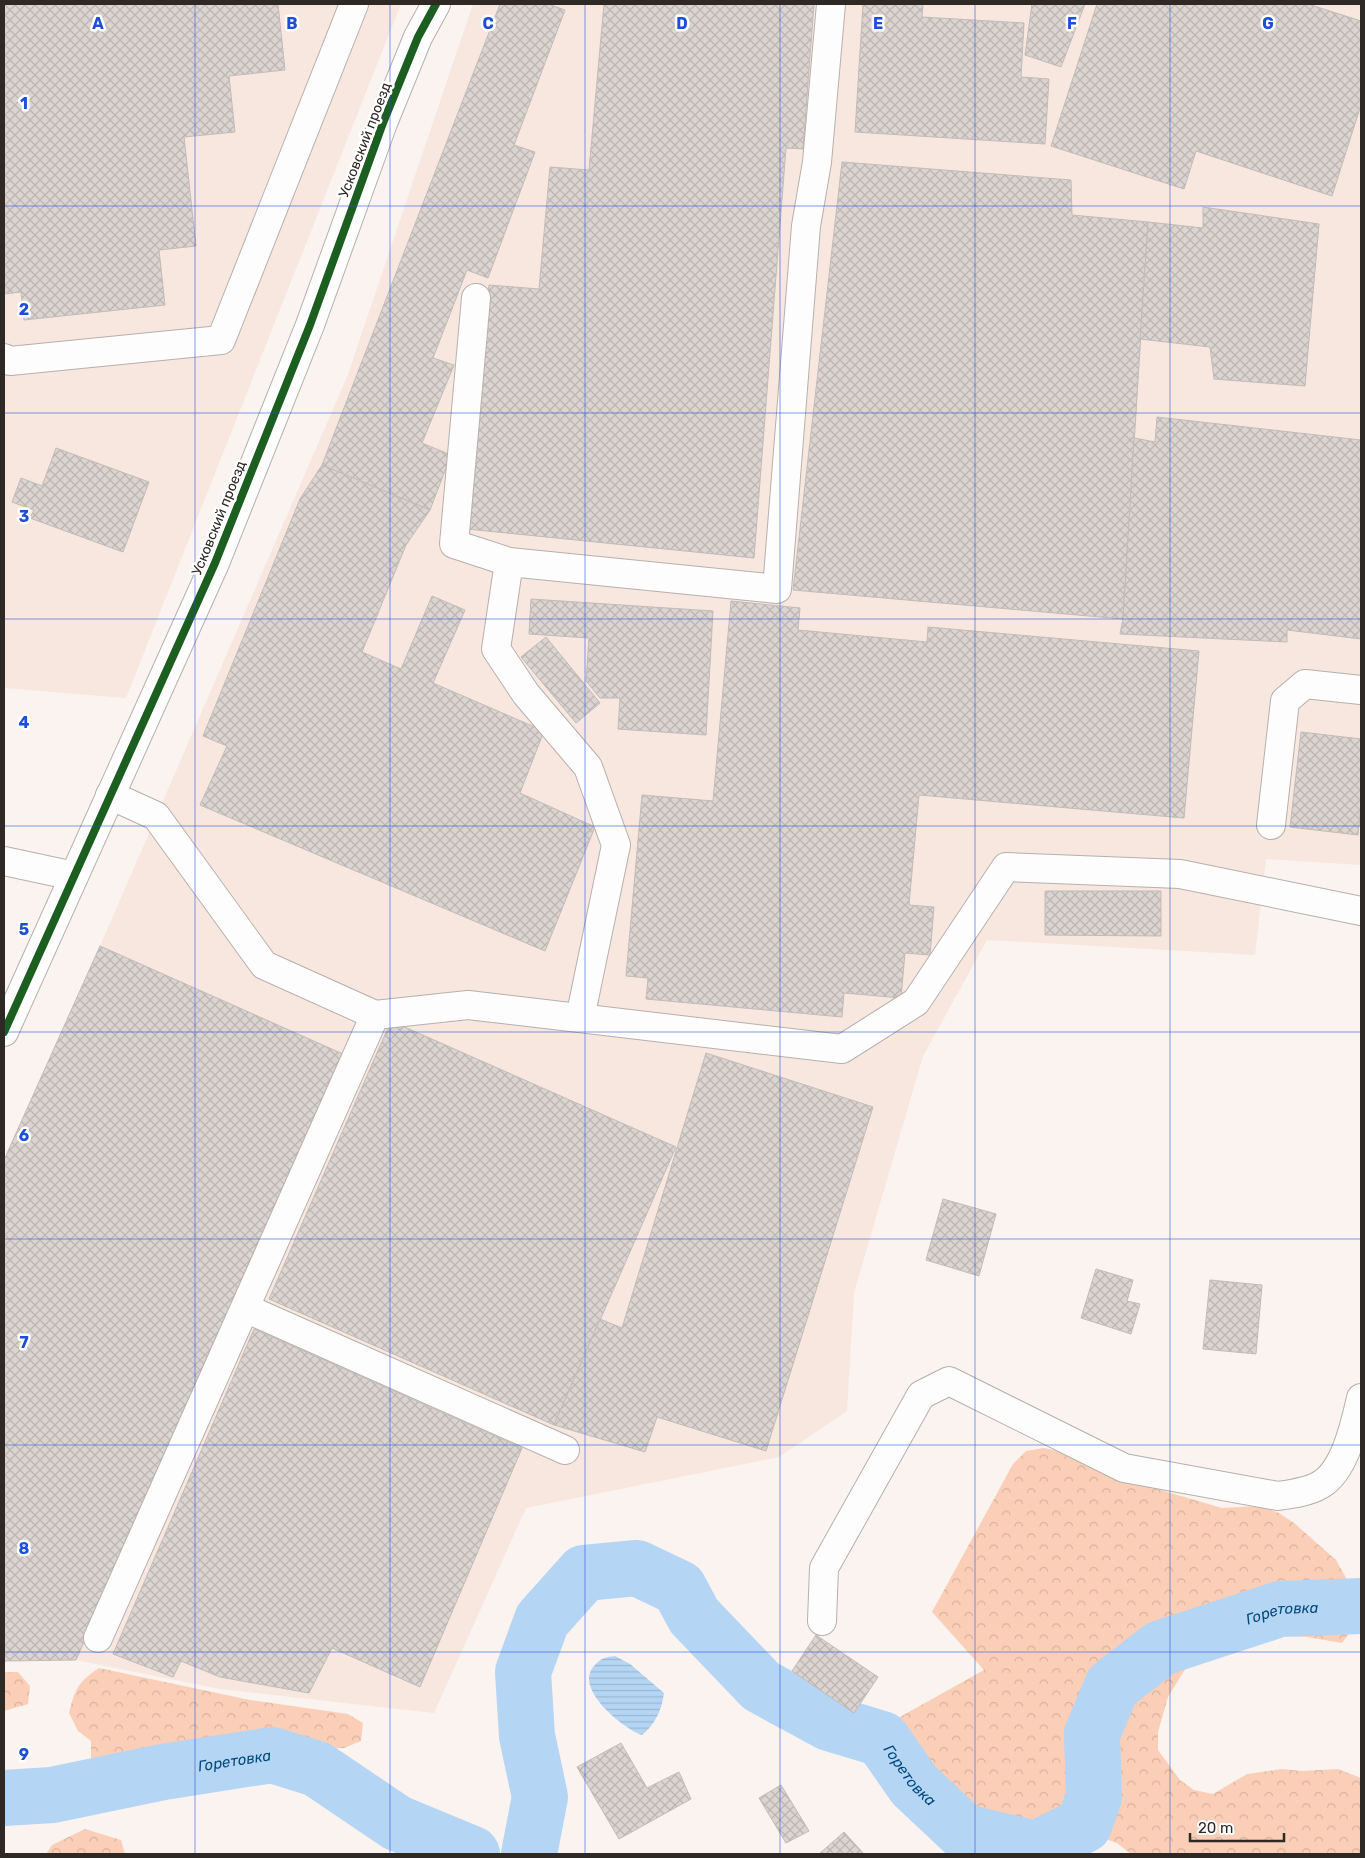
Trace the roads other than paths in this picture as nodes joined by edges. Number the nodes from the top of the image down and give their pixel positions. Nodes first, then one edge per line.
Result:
1 (354, 4) edge
2 (436, 4) edge
3 (831, 4) edge
4 (476, 298) dead end
5 (4, 358) edge
6 (509, 562) junction
7 (1361, 690) edge
8 (110, 795) junction
9 (1271, 825) dead end
10 (4, 860) edge
11 (74, 876) junction
12 (1361, 911) edge
13 (376, 1015) junction
14 (580, 1018) junction
15 (4, 1032) edge
16 (245, 1308) junction
17 (1361, 1398) edge
18 (565, 1450) dead end
19 (822, 1621) dead end
20 (98, 1638) dead end

1 - 5 street
2 - 8 street, Усковский проезд
3 - 6 street
4 - 6 street
6 - 14 street
7 - 9 street
8 - 11 street, Усковский проезд
8 - 13 street
10 - 11 street
11 - 15 street, Усковский проезд
12 - 14 street
13 - 14 street
13 - 16 street
16 - 18 street
16 - 20 street
17 - 19 street

